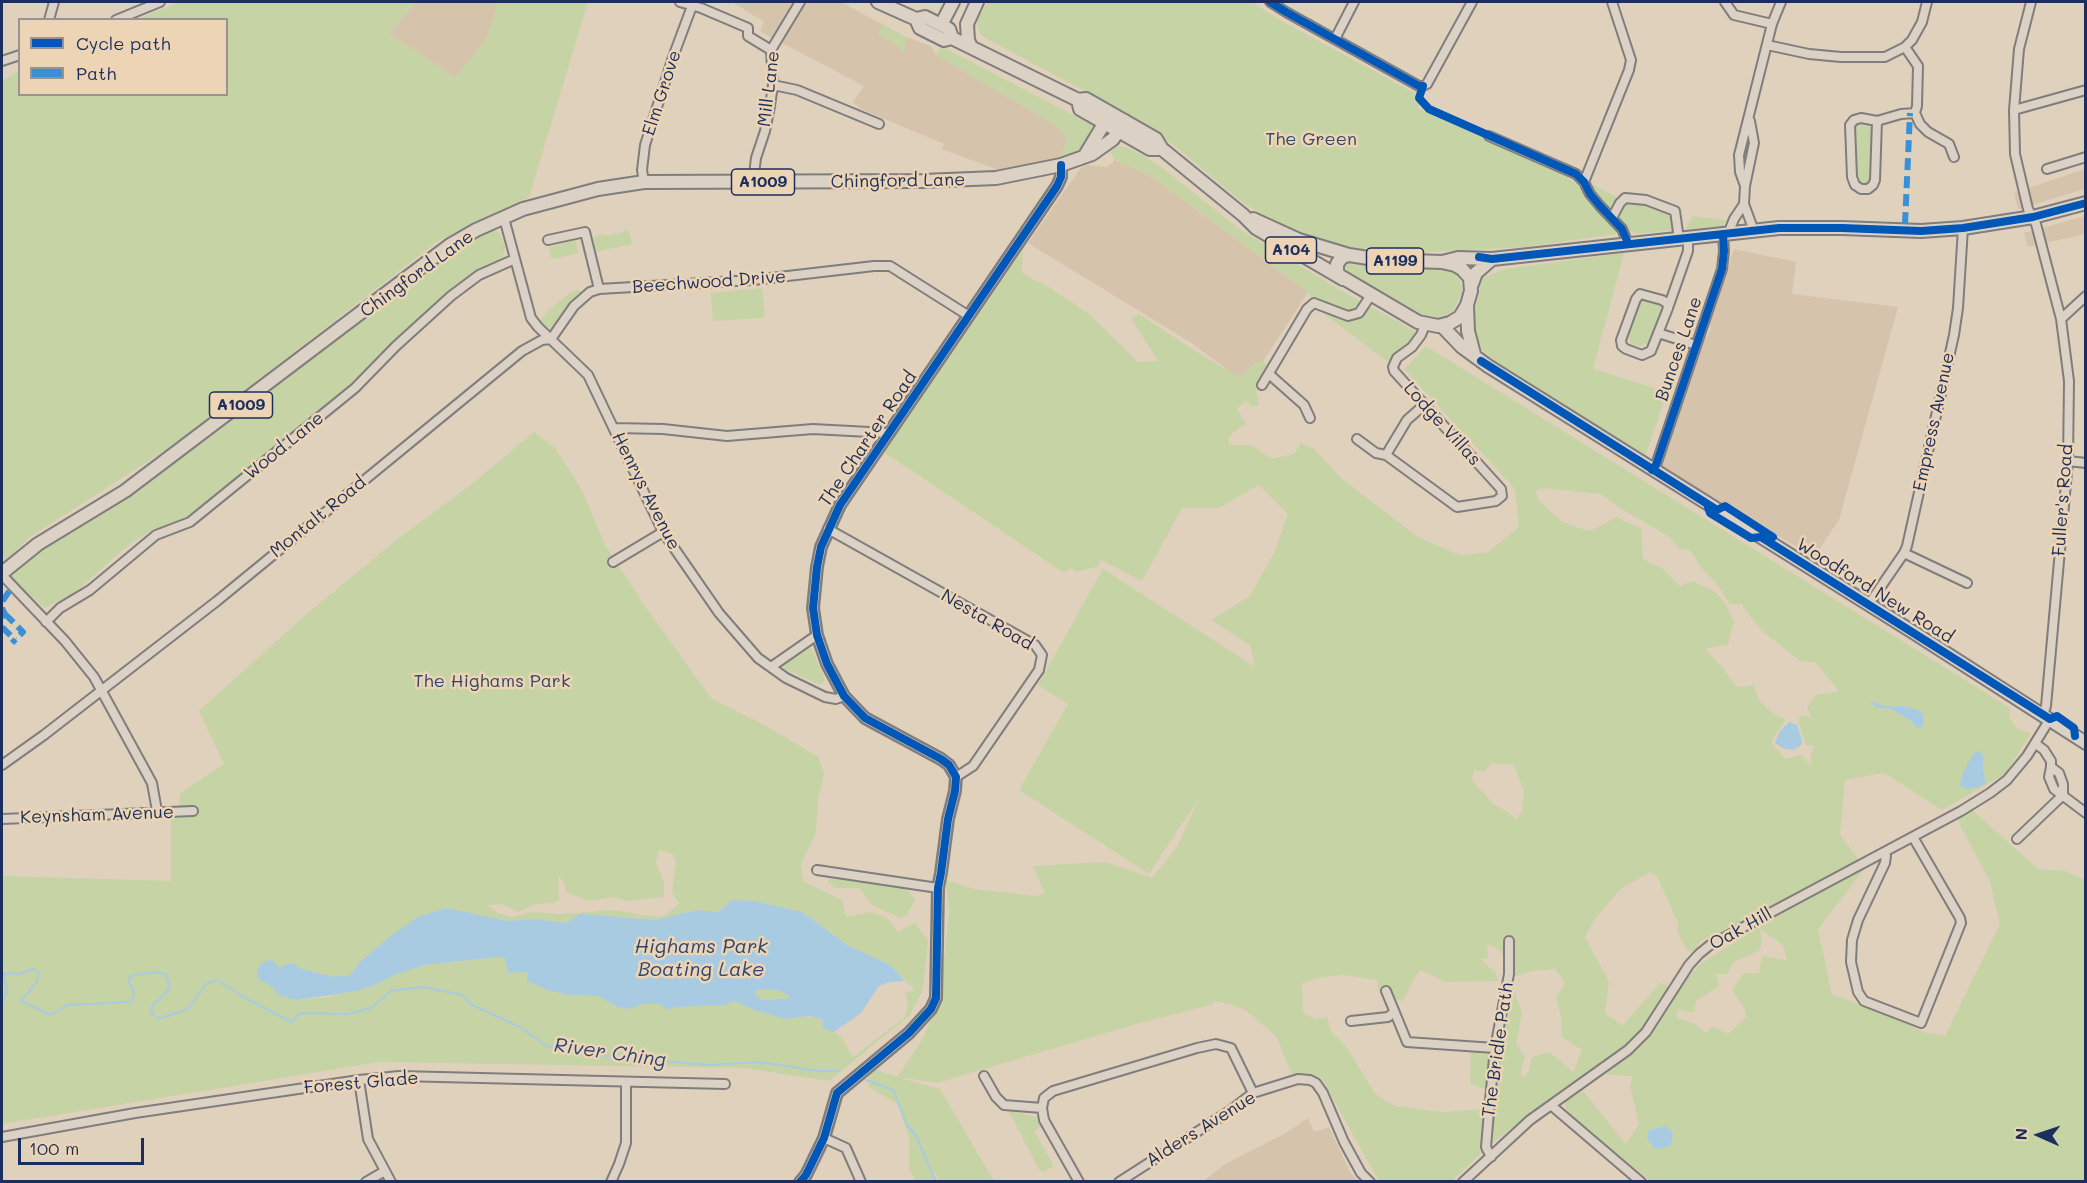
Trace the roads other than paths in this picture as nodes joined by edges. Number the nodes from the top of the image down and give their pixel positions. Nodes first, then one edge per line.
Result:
1 (54, 2) edge
2 (160, 2) edge
3 (680, 2) edge
4 (800, 2) edge
5 (878, 2) edge
6 (953, 2) edge
7 (977, 2) edge
8 (1270, 2) edge
9 (1354, 2) edge
10 (1472, 2) edge
11 (1612, 2) edge
12 (1725, 2) edge
13 (1780, 2) edge
14 (1927, 2) edge
15 (2031, 2) edge
16 (692, 6) junction
17 (50, 18) edge
18 (121, 18) edge
19 (916, 20) junction
20 (1773, 24) junction
21 (940, 25) junction
22 (952, 38) junction
23 (1335, 39) junction
24 (1767, 45) junction
25 (971, 47) junction
26 (1905, 47) junction
27 (771, 50) junction
28 (18, 57) edge
29 (2, 61) edge
30 (773, 85) junction
31 (2085, 90) edge
32 (2014, 110) junction
33 (1915, 113) junction
34 (1749, 116) junction
35 (1108, 118) junction
36 (1877, 121) junction
37 (879, 124) dead end
38 (1122, 126) junction
39 (1489, 136) dead end
40 (1084, 157) junction
41 (1954, 157) dead end
42 (2085, 157) edge
43 (1061, 165) junction
44 (2047, 170) dead end
45 (644, 182) junction
46 (753, 182) junction
47 (1584, 182) junction
48 (1745, 186) junction
49 (2085, 203) edge
50 (1744, 204) junction
51 (1243, 215) junction
52 (2033, 217) junction
53 (504, 218) junction
54 (1612, 218) junction
55 (1963, 228) junction
56 (1754, 231) junction
57 (1726, 234) junction
58 (1684, 238) junction
59 (548, 240) dead end
60 (1628, 243) junction
61 (1349, 255) junction
62 (1492, 259) junction
63 (515, 260) junction
64 (1442, 262) junction
65 (1343, 279) junction
66 (1472, 284) junction
67 (599, 290) junction
68 (1371, 295) junction
69 (2085, 296) edge
70 (1467, 305) junction
71 (1668, 308) junction
72 (969, 316) junction
73 (2061, 319) junction
74 (1425, 324) junction
75 (1442, 326) junction
76 (1658, 333) junction
77 (551, 339) junction
78 (1696, 345) junction
79 (1474, 354) junction
80 (1269, 374) junction
81 (1262, 385) dead end
82 (1424, 405) junction
83 (1310, 418) dead end
84 (614, 428) junction
85 (888, 434) junction
86 (1357, 439) dead end
87 (1386, 455) junction
88 (2068, 461) junction
89 (2085, 463) edge
90 (1652, 470) junction
91 (828, 529) junction
92 (663, 532) junction
93 (1904, 554) junction
94 (613, 562) dead end
95 (2, 574) edge
96 (1967, 583) dead end
97 (1869, 604) junction
98 (46, 622) junction
99 (817, 635) junction
100 (771, 667) junction
101 (102, 689) junction
102 (844, 696) junction
103 (2046, 717) junction
104 (2085, 743) edge
105 (2036, 744) junction
106 (2, 765) edge
107 (956, 777) junction
108 (2063, 795) junction
109 (157, 811) junction
110 (193, 811) dead end
111 (2085, 813) edge
112 (2, 819) edge
113 (1913, 837) junction
114 (2018, 839) dead end
115 (1884, 852) junction
116 (818, 870) dead end
117 (938, 888) junction
118 (1509, 941) dead end
119 (1386, 991) dead end
120 (1394, 1012) junction
121 (1351, 1021) dead end
122 (1495, 1048) junction
123 (984, 1076) dead end
124 (359, 1080) junction
125 (626, 1082) junction
126 (725, 1084) dead end
127 (1253, 1093) junction
128 (1552, 1106) junction
129 (1042, 1108) junction
130 (2, 1137) edge
131 (824, 1138) junction
132 (1491, 1157) junction
133 (385, 1171) junction
134 (366, 1182) edge
135 (391, 1182) edge
136 (610, 1182) edge
137 (800, 1182) edge
138 (861, 1182) edge
139 (1079, 1182) edge
140 (1119, 1182) edge
141 (1371, 1182) edge
142 (1463, 1182) edge
143 (1641, 1182) edge

1 - 17 street
2 - 18 street
3 - 16 street
4 - 27 street, Mill Lane
5 - 19 main road, A104
6 - 21 main road
7 - 25 main road
8 - 23 street
9 - 23 street
10 - 23 street
11 - 47 street
12 - 20 street
13 - 20 street
14 - 26 street
15 - 32 street, Fuller's Road
16 - 27 street
16 - 45 street, Elm Grove
19 - 21 main road, A104
19 - 22 main road, A104
20 - 24 street
21 - 22 main road, A104
22 - 25 main road, A104
24 - 26 street
24 - 34 street
25 - 35 main road, A104
26 - 33 street
27 - 30 street, Mill Lane
28 - 29 street
30 - 37 street
30 - 46 street, Mill Lane
31 - 32 street
32 - 52 street, Fuller's Road
33 - 36 street
33 - 41 street
34 - 48 street
34 - 48 street
35 - 38 main road, A104
35 - 40 main road
36 - 36 street
38 - 40 main road, Chingford Lane / A1009
38 - 51 main road, A104
39 - 47 street
40 - 43 main road, Chingford Lane / A1009
42 - 44 street
43 - 46 main road, Chingford Lane / A1009
43 - 72 street, The Charter Road
45 - 46 main road, Chingford Lane / A1009
45 - 53 main road, Chingford Lane / A1009
47 - 54 street
48 - 50 street
49 - 52 main road, A1199
50 - 56 street
50 - 57 street
51 - 61 main road, A104
51 - 65 main road, A104
52 - 55 main road, A1199
52 - 73 street, Fuller's Road
53 - 63 street
53 - 95 main road, Chingford Lane / A1009
54 - 58 street
54 - 60 street
55 - 56 main road, A1199
55 - 93 street, Empress Avenue
56 - 57 main road, A1199
57 - 58 main road, A1199
57 - 78 street, Bunces Lane
58 - 60 main road, A1199
58 - 71 street
59 - 67 street
60 - 62 main road, A1199
61 - 64 main road, A1199
61 - 65 main road, A104
62 - 64 main road, A1199
62 - 66 main road
63 - 77 street
63 - 98 street, Wood Lane
64 - 66 main road
65 - 68 main road, A104
66 - 70 main road
67 - 72 street, Beechwood Drive
67 - 77 street, Beechwood Drive
68 - 74 main road, A104
68 - 80 street
69 - 73 street
70 - 75 main road
70 - 79 main road
71 - 76 street
71 - 76 street
72 - 85 street, The Charter Road
73 - 88 street, Fuller's Road
74 - 75 main road, A104
74 - 82 street, Lodge Villas
75 - 79 main road, Woodford New Road
76 - 78 street
77 - 84 street, Henrys Avenue
77 - 101 street, Montalt Road
78 - 90 street, Bunces Lane
79 - 90 main road, Woodford New Road
80 - 81 street
80 - 83 street
82 - 87 street
82 - 87 street, Lodge Villas
84 - 85 street
84 - 92 street, Henrys Avenue
85 - 91 street, The Charter Road
86 - 87 street
88 - 89 street
88 - 103 street, Fuller's Road
90 - 97 main road, Woodford New Road
91 - 99 street, The Charter Road
91 - 107 street, Nesta Road
92 - 94 street
92 - 100 street, Henrys Avenue
93 - 96 street
93 - 97 street, Empress Avenue
95 - 98 street
97 - 103 main road, Woodford New Road
98 - 101 street
99 - 100 street
99 - 102 street, The Charter Road
100 - 102 street, Henrys Avenue
101 - 106 street, Montalt Road
101 - 109 street
102 - 107 street, The Charter Road
103 - 104 main road, Woodford New Road
103 - 105 street, Oak Hill
105 - 108 street
105 - 113 street, Oak Hill
107 - 117 street
108 - 111 street
108 - 114 street
109 - 110 street, Keynsham Avenue
109 - 112 street, Keynsham Avenue
113 - 115 street, Oak Hill
113 - 115 street
115 - 128 street, Oak Hill
116 - 117 street
117 - 131 street
118 - 122 street, The Bridle Path
119 - 120 street
120 - 121 street
120 - 122 street
122 - 132 street, The Bridle Path
123 - 129 street
124 - 125 street, Forest Glade
124 - 130 street, Forest Glade
124 - 133 street
125 - 126 street, Forest Glade
125 - 136 street
127 - 129 street
127 - 140 street, Alders Avenue
127 - 141 street, Alders Avenue
128 - 132 street, Oak Hill
128 - 143 street
129 - 139 street
131 - 137 street
131 - 138 street
132 - 142 street, Oak Hill
133 - 134 street
133 - 135 street

